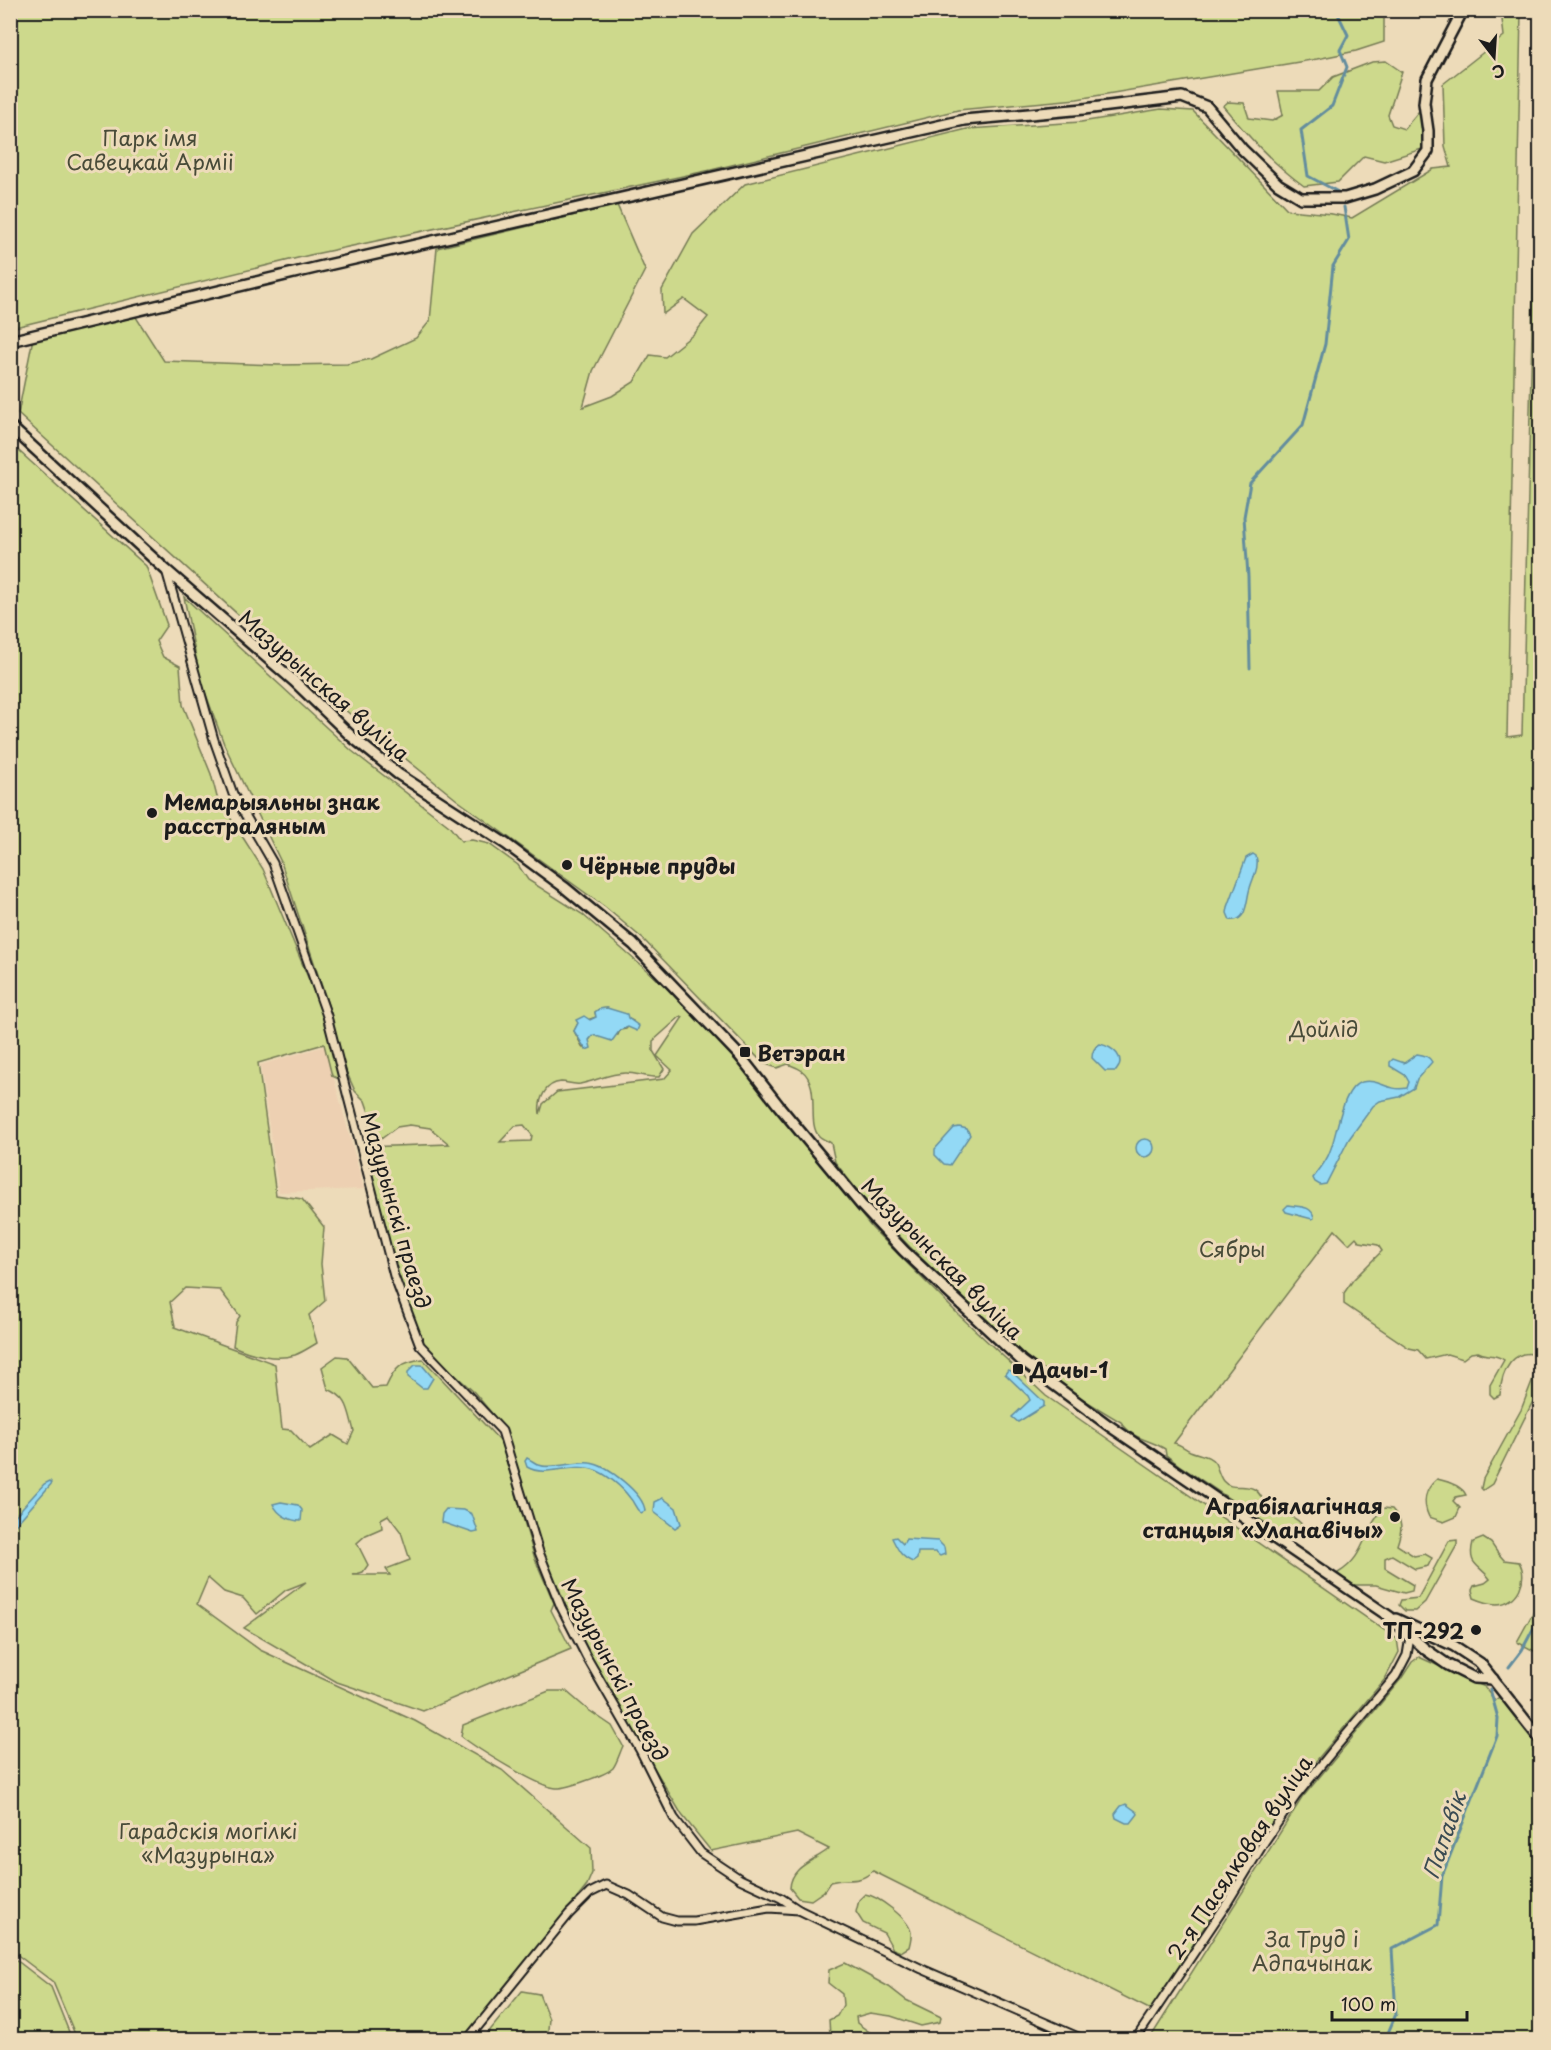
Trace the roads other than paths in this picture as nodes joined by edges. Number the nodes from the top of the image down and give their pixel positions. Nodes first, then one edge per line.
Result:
1 (1463, 10) edge
2 (10, 341) edge
3 (10, 426) edge
4 (166, 570) junction
5 (1390, 1617) junction
6 (1410, 1637) junction
7 (1494, 1679) junction
8 (1540, 1740) edge
9 (799, 1910) junction
10 (467, 2040) edge
11 (1085, 2040) edge
12 (1136, 2040) edge

1 - 2 street
3 - 4 street, Мазурынская вуліца
4 - 5 street, Мазурынская вуліца
4 - 9 street, Мазурынскі праезд
5 - 6 street, Мазурынская вуліца
5 - 7 street
6 - 7 street, Мазурынская вуліца
6 - 12 street, 2-я Пасялковая вуліца
7 - 8 street
9 - 10 street
9 - 11 street, Мазурынскі праезд

